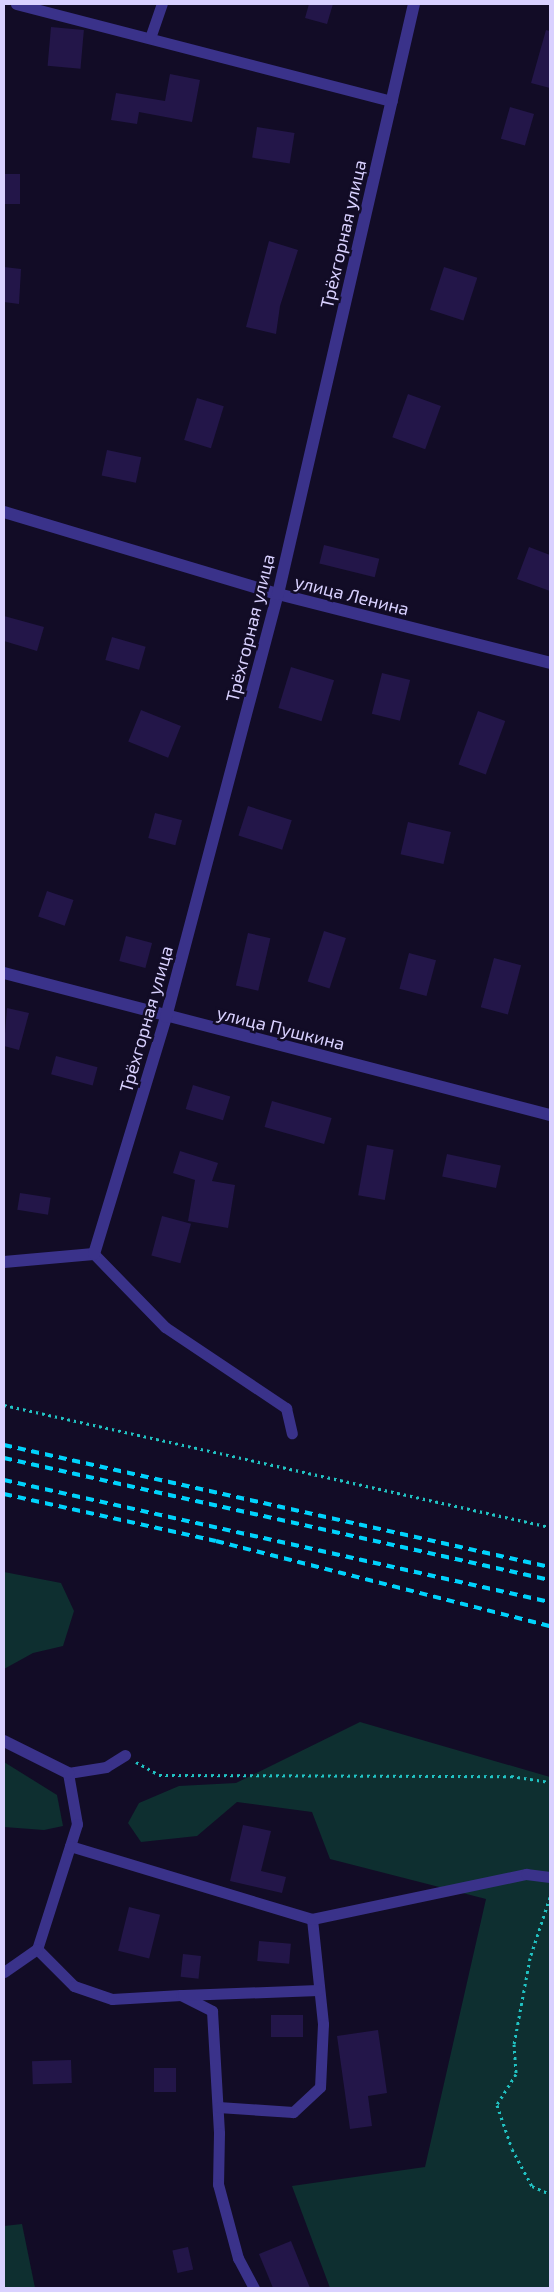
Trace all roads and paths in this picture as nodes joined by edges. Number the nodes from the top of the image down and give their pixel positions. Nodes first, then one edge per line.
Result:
1 (16, 4) edge
2 (162, 4) edge
3 (414, 4) edge
4 (150, 38) junction
5 (392, 101) junction
6 (4, 512) edge
7 (278, 594) junction
8 (550, 663) edge
9 (4, 973) edge
10 (166, 1017) junction
11 (550, 1115) edge
12 (94, 1254) junction
13 (4, 1262) edge
14 (4, 1405) edge
15 (292, 1433) dead end
16 (550, 1527) edge
17 (4, 1741) edge
18 (125, 1755) joint
19 (68, 1773) junction
20 (550, 1782) edge
21 (70, 1846) junction
22 (550, 1878) edge
23 (550, 1897) edge
24 (312, 1919) junction
25 (37, 1949) junction
26 (4, 1972) edge
27 (318, 1990) junction
28 (181, 1995) junction
29 (218, 2106) junction
30 (550, 2194) edge
31 (254, 2288) edge

1 - 4 lane
2 - 4 lane
3 - 5 street, Трёхгорная улица
4 - 5 lane
5 - 7 street, Трёхгорная улица
6 - 7 street, улица Ленина
7 - 8 street, улица Ленина
7 - 10 street, Трёхгорная улица
9 - 10 street, улица Пушкина
10 - 11 street, улица Пушкина
10 - 12 street, Трёхгорная улица
12 - 13 street
12 - 15 lane
14 - 16 path
17 - 19 street
18 - 19 lane
18 - 20 path
19 - 21 lane
21 - 24 lane
21 - 25 lane
22 - 24 lane
23 - 30 path
24 - 27 lane
25 - 26 lane
25 - 28 lane
27 - 28 lane
27 - 29 lane
28 - 29 lane
29 - 31 lane

